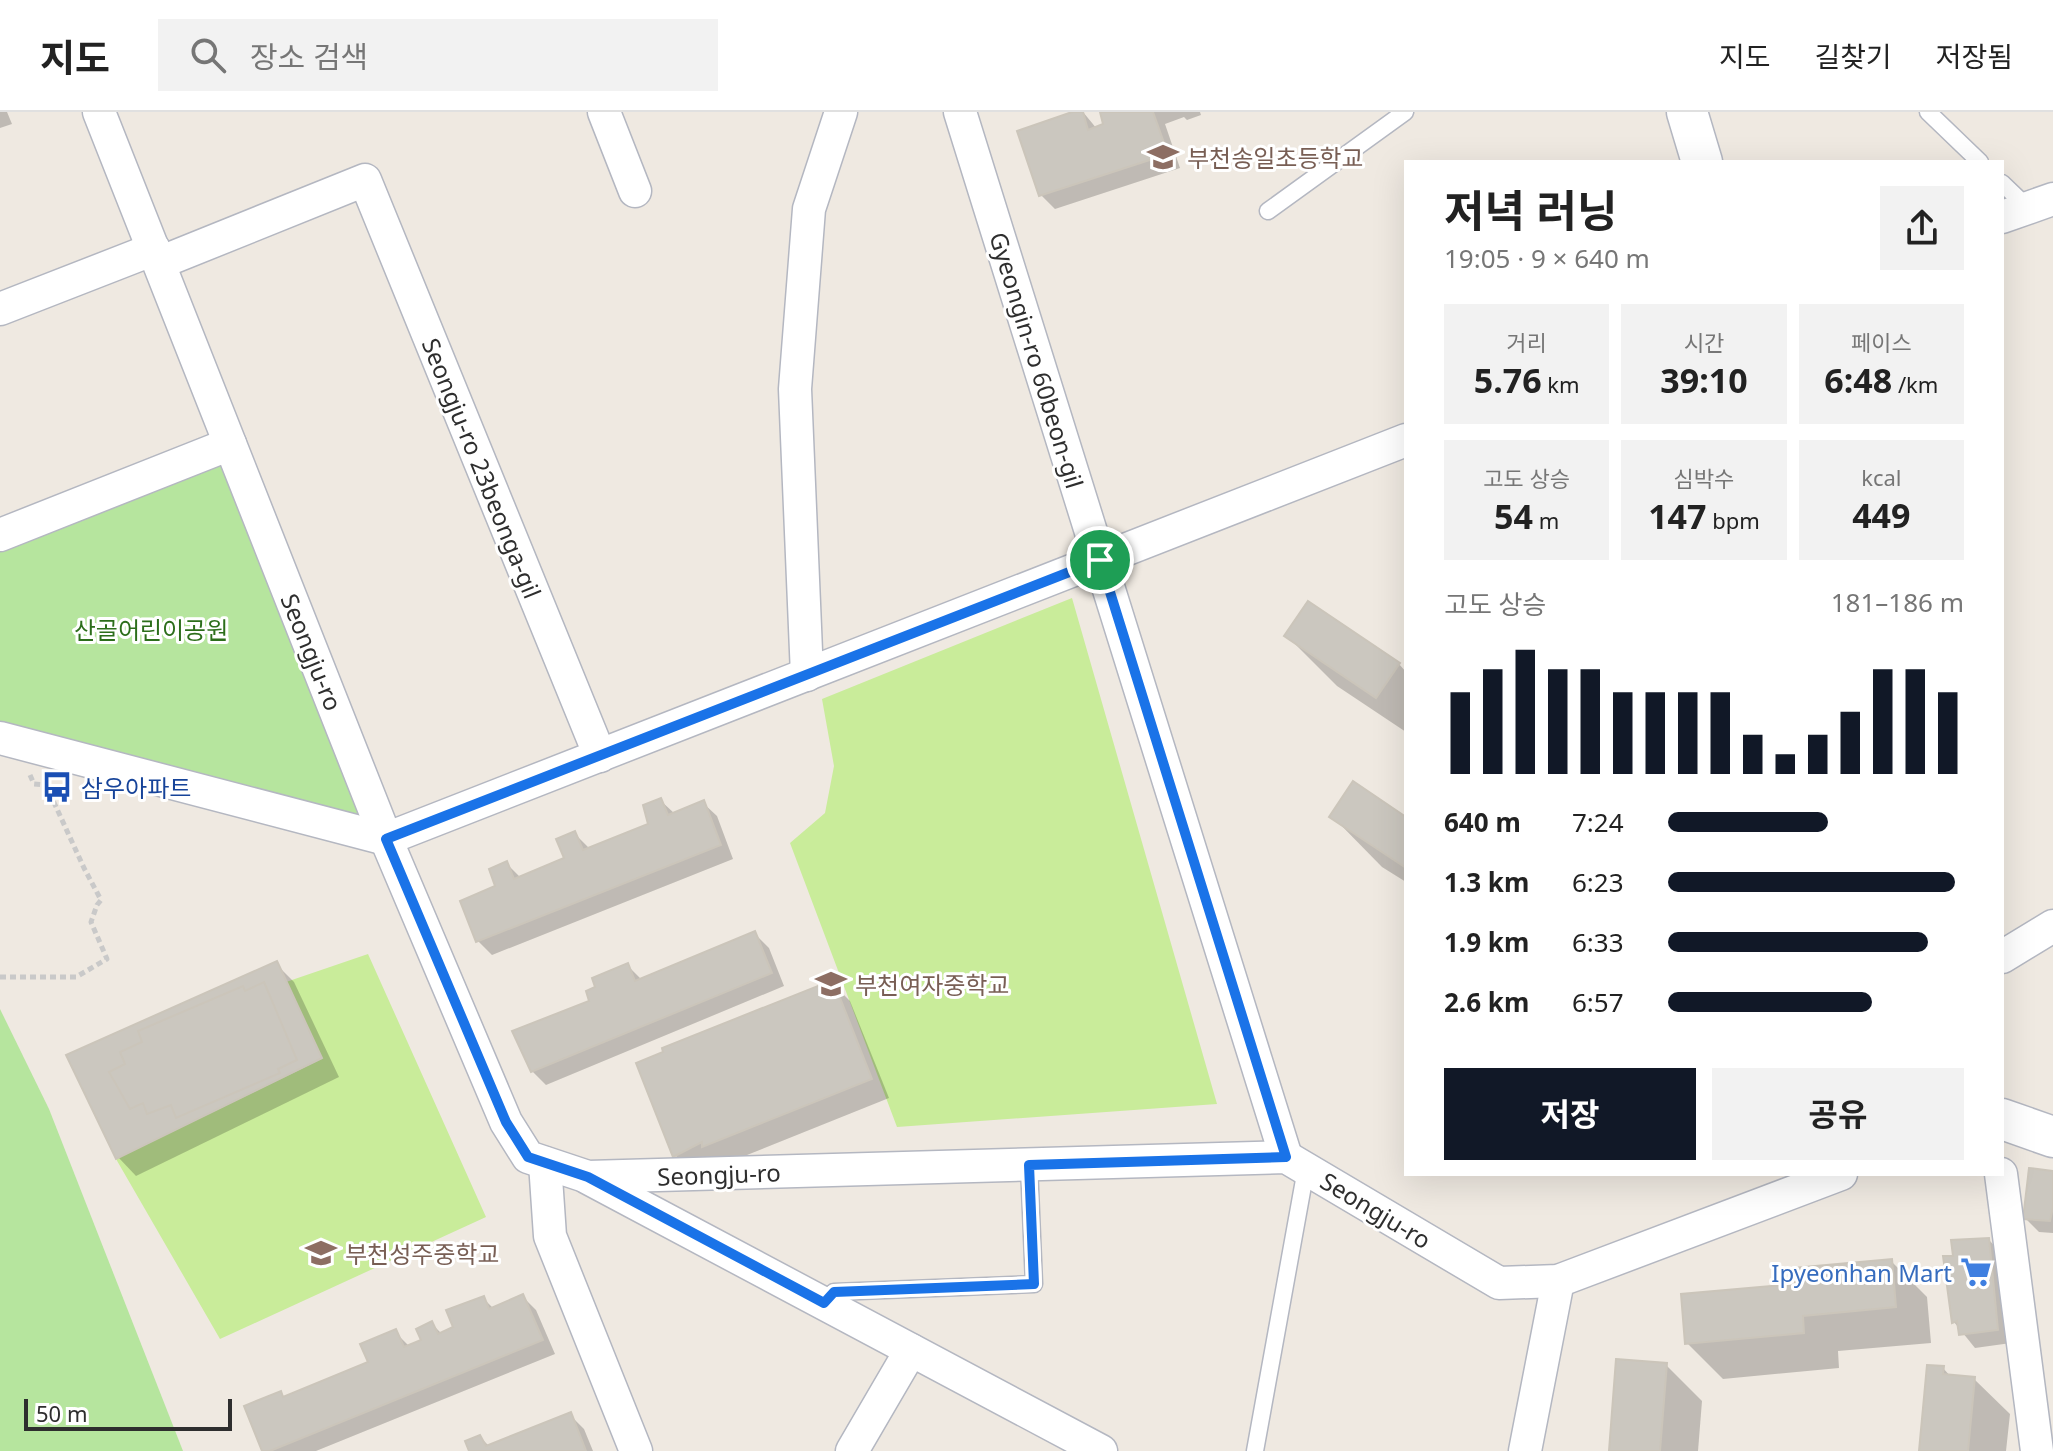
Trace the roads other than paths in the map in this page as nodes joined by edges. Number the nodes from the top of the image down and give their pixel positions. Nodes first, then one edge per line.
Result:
1 (99, 112) edge
2 (604, 112) edge
3 (841, 112) edge
4 (960, 112) edge
5 (1405, 112) edge
6 (1687, 112) edge
7 (1928, 112) edge
8 (1701, 160) edge
9 (1978, 160) edge
10 (2004, 185) edge
11 (635, 191) dead end
12 (2028, 208) edge
13 (1268, 211) dead end
14 (156, 256) junction
15 (0, 309) edge
16 (1404, 441) edge
17 (230, 444) junction
18 (0, 535) edge
19 (1100, 560) junction
20 (807, 675) junction
21 (0, 738) edge
22 (600, 756) junction
23 (386, 839) junction
24 (2053, 926) edge
25 (2004, 956) edge
26 (2004, 1120) edge
27 (2053, 1137) edge
28 (545, 1163) junction
29 (1296, 1163) junction
30 (1029, 1165) junction
31 (1836, 1176) edge
32 (2001, 1176) edge
33 (588, 1177) junction
34 (1558, 1281) junction
35 (824, 1303) junction
36 (911, 1350) junction
37 (2041, 1389) edge
38 (636, 1451) edge
39 (852, 1451) edge
40 (1101, 1451) edge
41 (1255, 1451) edge
42 (1525, 1451) edge
43 (2037, 1451) edge

1 - 14 street, Seongju-ro
2 - 11 street
3 - 20 street
4 - 19 street, Gyeongin-ro 60beon-gil
5 - 13 lane
6 - 8 street
7 - 9 lane
10 - 12 lane
14 - 15 street
14 - 17 street, Seongju-ro
14 - 22 street, Seongju-ro 23beonga-gil
16 - 19 street
17 - 18 street
17 - 23 street, Seongju-ro
19 - 20 street
19 - 29 street, Gyeongin-ro 60beon-gil
20 - 22 street
21 - 23 street
22 - 23 street
23 - 28 street, Seongju-ro
24 - 25 street
26 - 27 street
28 - 33 street, Seongju-ro
28 - 38 street
29 - 30 street, Seongju-ro
29 - 34 street, Seongju-ro
29 - 41 lane
30 - 33 street, Seongju-ro
30 - 35 lane
31 - 34 street, Seongju-ro
32 - 37 street
33 - 35 street
34 - 42 street
35 - 36 street
36 - 39 street
36 - 40 street
37 - 43 street

